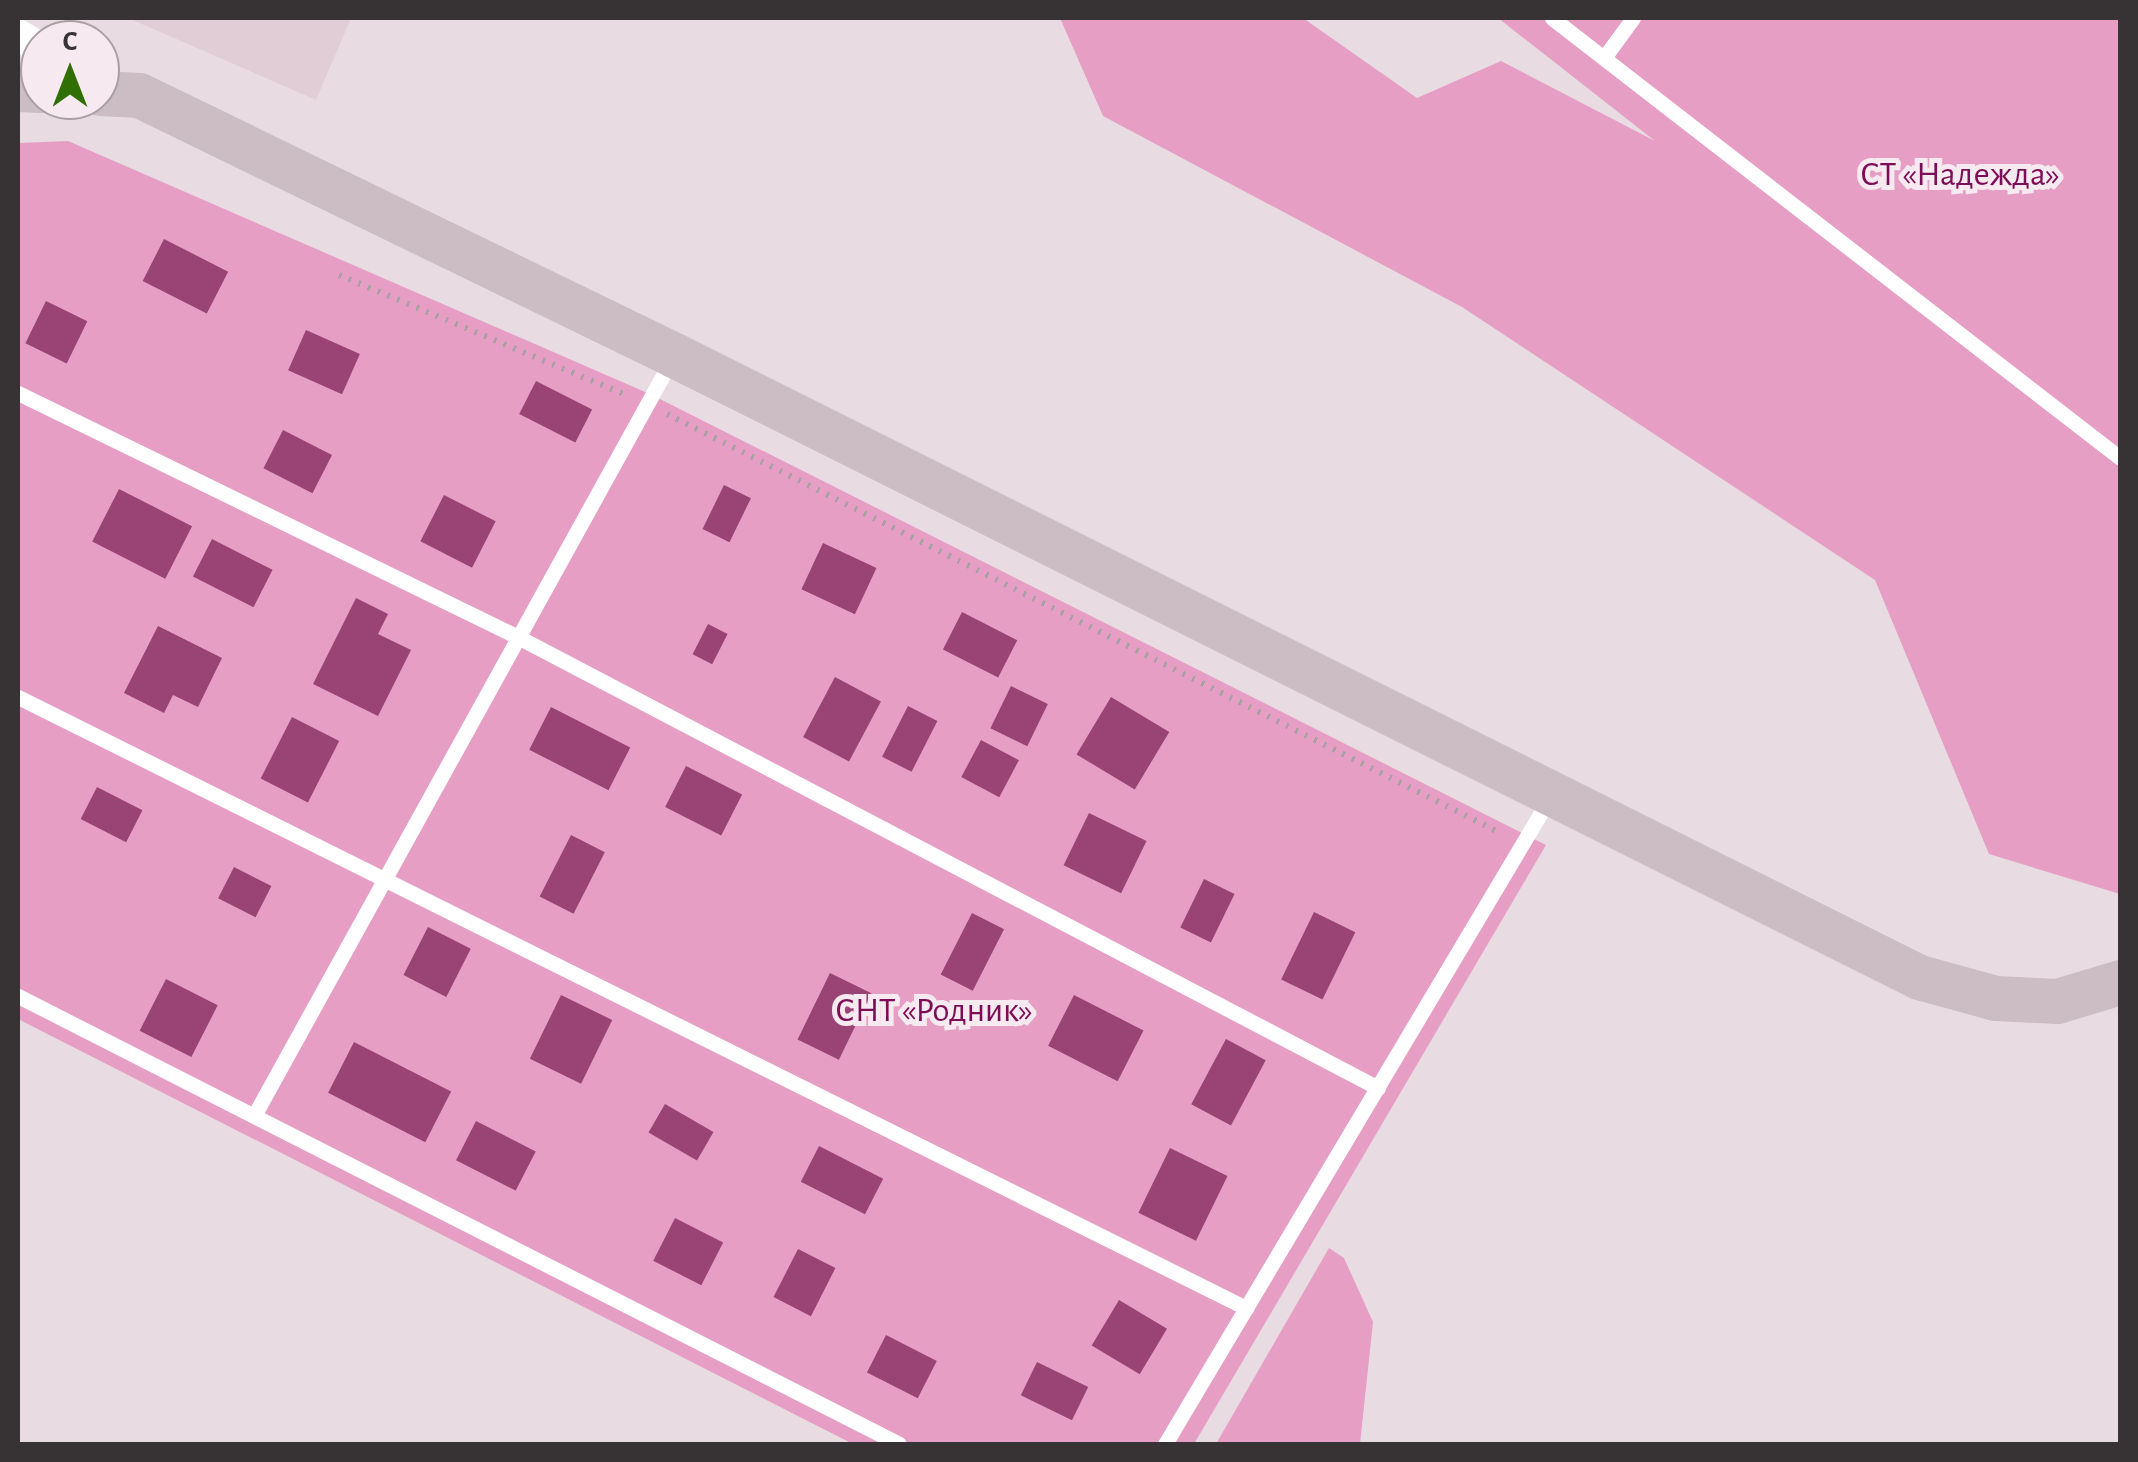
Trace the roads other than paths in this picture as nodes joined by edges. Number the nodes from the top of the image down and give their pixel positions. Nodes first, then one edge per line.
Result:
1 (1552, 18) edge
2 (1633, 18) edge
3 (1606, 55) junction
4 (120, 91) edge
5 (674, 356) junction
6 (18, 393) edge
7 (2120, 458) edge
8 (518, 637) junction
9 (18, 697) edge
10 (1551, 796) junction
11 (386, 878) junction
12 (2120, 982) edge
13 (18, 996) edge
14 (1378, 1088) junction
15 (256, 1112) junction
16 (1246, 1308) junction
17 (898, 1444) edge
18 (1165, 1444) edge

1 - 3 lane
2 - 3 lane
3 - 7 lane
4 - 5 street
5 - 8 lane
5 - 10 street
6 - 8 lane
8 - 11 lane
8 - 14 lane
9 - 11 lane
10 - 12 street
10 - 14 lane
11 - 15 lane
11 - 16 lane
13 - 15 lane
14 - 16 lane
15 - 17 lane
16 - 18 lane

